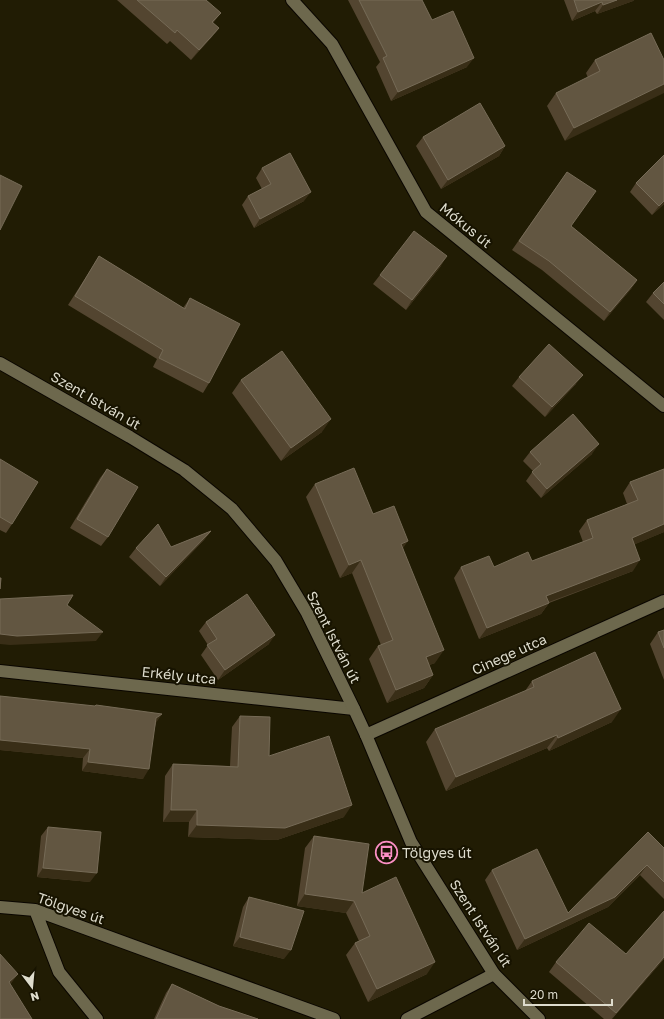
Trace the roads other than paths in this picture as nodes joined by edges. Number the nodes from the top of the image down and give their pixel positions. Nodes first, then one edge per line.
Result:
1 (292, 0) edge
2 (0, 363) edge
3 (664, 406) edge
4 (664, 601) edge
5 (0, 671) edge
6 (354, 709) junction
7 (366, 736) junction
8 (0, 907) edge
9 (35, 910) junction
10 (494, 974) junction
11 (97, 1019) edge
12 (334, 1019) edge
13 (407, 1019) edge
14 (539, 1019) edge

1 - 3 street, Mókus út
2 - 6 street, Szent István út
4 - 7 street, Cinege utca
5 - 6 street, Erkély utca
6 - 7 street, Szent István út
7 - 10 street, Szent István út
8 - 9 street, Tölgyes út
9 - 11 street
9 - 12 street, Tölgyes út
10 - 13 street
10 - 14 street, Szent István út

